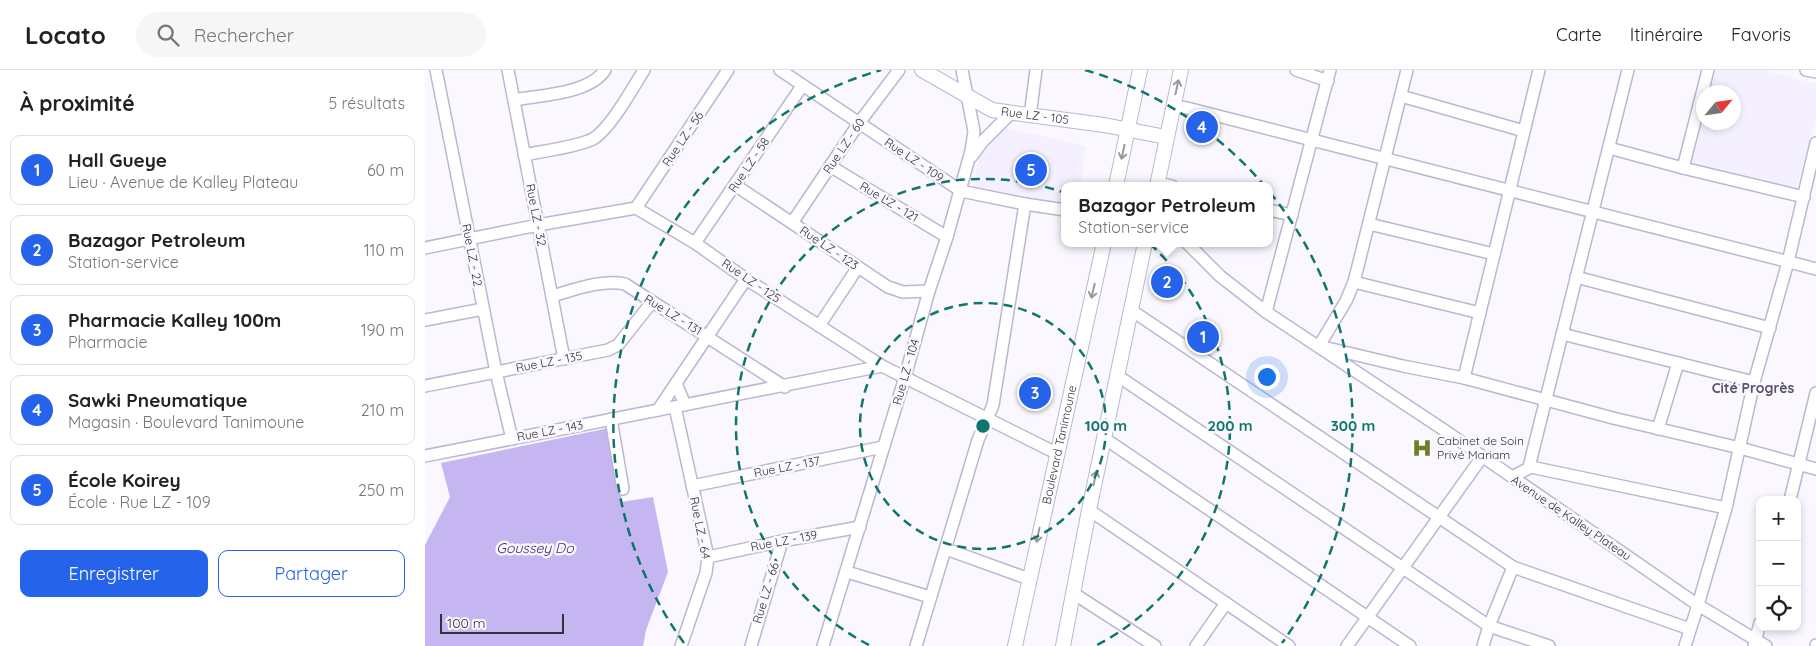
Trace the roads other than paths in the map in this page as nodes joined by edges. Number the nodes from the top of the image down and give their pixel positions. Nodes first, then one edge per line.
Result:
1 (436, 70) edge
2 (508, 70) edge
3 (605, 70) edge
4 (644, 70) edge
5 (728, 70) edge
6 (779, 70) edge
7 (899, 70) edge
8 (922, 70) edge
9 (963, 70) edge
10 (1036, 70) edge
11 (1140, 70) edge
12 (1181, 70) edge
13 (1296, 70) edge
14 (1407, 70) edge
15 (1539, 70) edge
16 (1628, 70) edge
17 (1708, 70) edge
18 (1806, 70) edge
19 (1816, 72) edge
20 (1329, 75) edge
21 (802, 86) junction
22 (968, 96) junction
23 (1401, 96) junction
24 (513, 100) junction
25 (1173, 106) junction
26 (1011, 113) junction
27 (1030, 116) junction
28 (859, 123) junction
29 (1128, 130) junction
30 (1525, 131) junction
31 (1166, 137) junction
32 (1312, 141) junction
33 (1816, 143) edge
34 (1609, 148) junction
35 (524, 155) junction
36 (969, 159) junction
37 (1384, 160) junction
38 (830, 166) junction
39 (1683, 168) junction
40 (1117, 182) edge
41 (1162, 182) edge
42 (735, 185) junction
43 (1510, 190) junction
44 (961, 191) junction
45 (1804, 197) junction
46 (1025, 204) junction
47 (636, 208) junction
48 (1061, 209) edge
49 (1593, 210) junction
50 (1273, 211) edge
51 (1292, 215) junction
52 (792, 223) junction
53 (1369, 224) junction
54 (538, 225) junction
55 (947, 237) junction
56 (469, 239) junction
57 (695, 243) junction
58 (1103, 247) edge
59 (1144, 247) edge
60 (1191, 247) edge
61 (425, 248) edge
62 (1494, 254) junction
63 (1788, 262) junction
64 (858, 267) junction
65 (1816, 269) edge
66 (1576, 277) junction
67 (746, 278) junction
68 (1354, 282) junction
69 (929, 290) junction
70 (552, 296) junction
71 (652, 302) junction
72 (483, 309) junction
73 (1131, 310) junction
74 (1265, 312) junction
75 (1479, 313) junction
76 (425, 320) edge
77 (819, 326) junction
78 (1770, 328) junction
79 (1562, 334) junction
80 (707, 337) junction
81 (1319, 346) junction
82 (564, 359) junction
83 (1678, 363) junction
84 (882, 366) junction
85 (495, 372) junction
86 (1118, 376) junction
87 (905, 378) junction
88 (1464, 378) junction
89 (1754, 382) junction
90 (676, 383) junction
91 (425, 386) edge
92 (785, 386) junction
93 (1816, 393) edge
94 (1546, 400) junction
95 (680, 406) junction
96 (658, 410) junction
97 (988, 418) junction
98 (611, 420) junction
99 (1658, 428) junction
100 (1104, 438) junction
101 (512, 439) junction
102 (883, 447) junction
103 (1740, 448) junction
104 (1056, 453) junction
105 (425, 456) edge
106 (1482, 457) junction
107 (1799, 463) junction
108 (1529, 467) junction
109 (1816, 468) edge
110 (1513, 477) junction
111 (692, 486) junction
112 (623, 490) dead end
113 (1791, 496) edge
114 (1725, 508) junction
115 (1089, 510) junction
116 (1439, 517) junction
117 (860, 527) junction
118 (782, 541) junction
119 (946, 550) junction
120 (708, 557) junction
121 (1403, 567) junction
122 (1513, 567) junction
123 (847, 572) junction
124 (1029, 579) junction
125 (1073, 593) junction
126 (930, 597) junction
127 (1226, 603) junction
128 (1699, 605) junction
129 (1368, 616) junction
130 (1489, 626) junction
131 (1690, 629) junction
132 (1759, 631) edge
133 (1273, 642) edge
134 (1758, 644) edge
135 (681, 646) edge
136 (751, 646) edge
137 (823, 646) edge
138 (916, 646) edge
139 (1015, 646) edge
140 (1063, 646) edge
141 (1155, 646) edge
142 (1196, 646) edge
143 (1289, 646) edge
144 (1347, 646) edge
145 (1410, 646) edge
146 (1483, 646) edge
147 (1549, 646) edge
148 (1685, 646) edge

1 - 56 street, Rue LZ - 22
2 - 24 street, Rue LZ - 32
3 - 24 street
4 - 35 street
5 - 47 street, Rue LZ - 56
6 - 21 street, Rue LZ - 109
7 - 28 street, Rue LZ - 60
8 - 22 main road, Rue LZ - 105
9 - 22 street, Rue LZ - 104
10 - 27 street
11 - 29 main road
25 -> 12 main road
13 - 20 street
14 - 23 street
15 - 30 street
16 - 34 street
17 - 39 street
18 - 19 street
20 - 32 street
21 - 28 street, Rue LZ - 109
21 - 42 street, Rue LZ - 58
22 - 26 main road, Rue LZ - 105
22 - 36 street, Rue LZ - 104
23 - 30 street
23 - 37 street
24 - 35 street, Rue LZ - 32
25 - 31 main road
25 - 32 street
26 - 27 main road, Rue LZ - 105
26 - 36 street
27 - 29 main road, Rue LZ - 105
28 - 38 street, Rue LZ - 60
28 - 44 street, Rue LZ - 109
29 - 31 main road, Rue LZ - 105
29 -> 40 main road
30 - 43 street
31 - 41 main road
32 - 37 street
32 - 51 street
33 - 45 street
34 - 39 street
34 - 49 street
35 - 54 street, Rue LZ - 32
36 - 44 street, Rue LZ - 104
37 - 43 street
37 - 53 street
38 - 52 street, Rue LZ - 60
38 - 55 street, Rue LZ - 121
39 - 45 street
42 - 52 street, Rue LZ - 123
42 - 57 street, Rue LZ - 58
43 - 49 street
43 - 62 street
44 - 46 street, Rue LZ - 109
44 - 55 street, Rue LZ - 104
45 - 63 street
46 - 48 street, Rue LZ - 109
46 - 97 street
47 - 54 street
47 - 57 street, Rue LZ - 125
49 - 63 street
49 - 66 street
50 - 51 street
51 - 74 street
52 - 64 street, Rue LZ - 123
53 - 62 street
53 - 68 street
54 - 56 street
54 - 70 street, Rue LZ - 32
55 - 69 street, Rue LZ - 104
56 - 61 street
56 - 72 street, Rue LZ - 22
57 - 67 street, Rue LZ - 125
58 -> 104 main road, Boulevard Tanimoune
59 - 73 main road
60 - 74 street, Avenue de Kalley Plateau
62 - 75 street
63 - 65 street
63 - 78 street
64 - 69 street, Rue LZ - 123
64 - 77 street
66 - 78 street
66 - 79 street
67 - 77 street, Rue LZ - 125
67 - 80 street
68 - 75 street
68 - 81 street
69 - 87 street, Rue LZ - 104
70 - 71 street, Rue LZ - 131
70 - 82 street, Rue LZ - 32
71 - 80 street, Rue LZ - 131
71 - 82 street, Rue LZ - 135
72 - 76 street
72 - 85 street, Rue LZ - 22
73 - 86 main road
73 - 116 street
74 - 81 street, Avenue de Kalley Plateau
75 - 88 street
77 - 84 street, Rue LZ - 125
78 - 89 street
79 - 83 street
79 - 94 street
80 - 90 street
80 - 92 street, Rue LZ - 131
81 - 88 street
81 - 106 street, Avenue de Kalley Plateau
82 - 85 street, Rue LZ - 135
83 - 89 street
83 - 99 street
84 - 87 street, Rue LZ - 125
84 - 92 street
85 - 91 street, Rue LZ - 135
85 - 101 street, Rue LZ - 22
86 - 100 main road
86 - 121 street
87 - 97 street, Rue LZ - 125
87 - 102 street, Rue LZ - 104
88 - 94 street
89 - 103 street
90 - 95 street, Rue LZ - 64
90 - 96 street
92 - 95 street
93 - 107 street
94 - 99 street
94 - 108 street
95 - 96 street, Rue LZ - 143
95 - 111 street, Rue LZ - 64
96 - 98 street, Rue LZ - 143
97 - 104 street, Rue LZ - 125
97 - 119 street
98 - 101 street, Rue LZ - 143
98 - 112 street
99 - 103 street
115 -> 100 main road
100 - 129 street
101 - 105 street, Rue LZ - 143
102 - 111 street, Rue LZ - 137
102 - 117 street, Rue LZ - 104
103 - 107 street
103 - 114 street
104 -> 124 main road, Boulevard Tanimoune
106 - 110 street, Avenue de Kalley Plateau
106 - 116 street
107 - 109 street
107 - 113 street
108 - 110 street
108 - 114 street
110 - 128 street, Avenue de Kalley Plateau
111 - 120 street, Rue LZ - 64
114 - 128 street
115 - 125 main road
115 - 127 street
116 - 121 street
116 - 122 street
117 - 118 street, Rue LZ - 139
117 - 123 street, Rue LZ - 104
118 - 120 street, Rue LZ - 139
118 - 136 street, Rue LZ - 66
119 - 124 street
119 - 126 street
120 - 135 street, Rue LZ - 64
121 - 129 street
121 - 130 street
122 - 130 street
122 - 131 street
123 - 126 street
123 - 137 street, Rue LZ - 104
124 - 139 main road, Boulevard Tanimoune
125 - 140 main road
125 - 141 street
126 - 138 street
127 - 133 street
127 - 142 street
128 - 131 street
128 - 134 street, Avenue de Kalley Plateau
129 - 144 street
129 - 145 street
130 - 146 street
130 - 147 street
131 - 148 street
132 - 134 street
133 - 143 street

